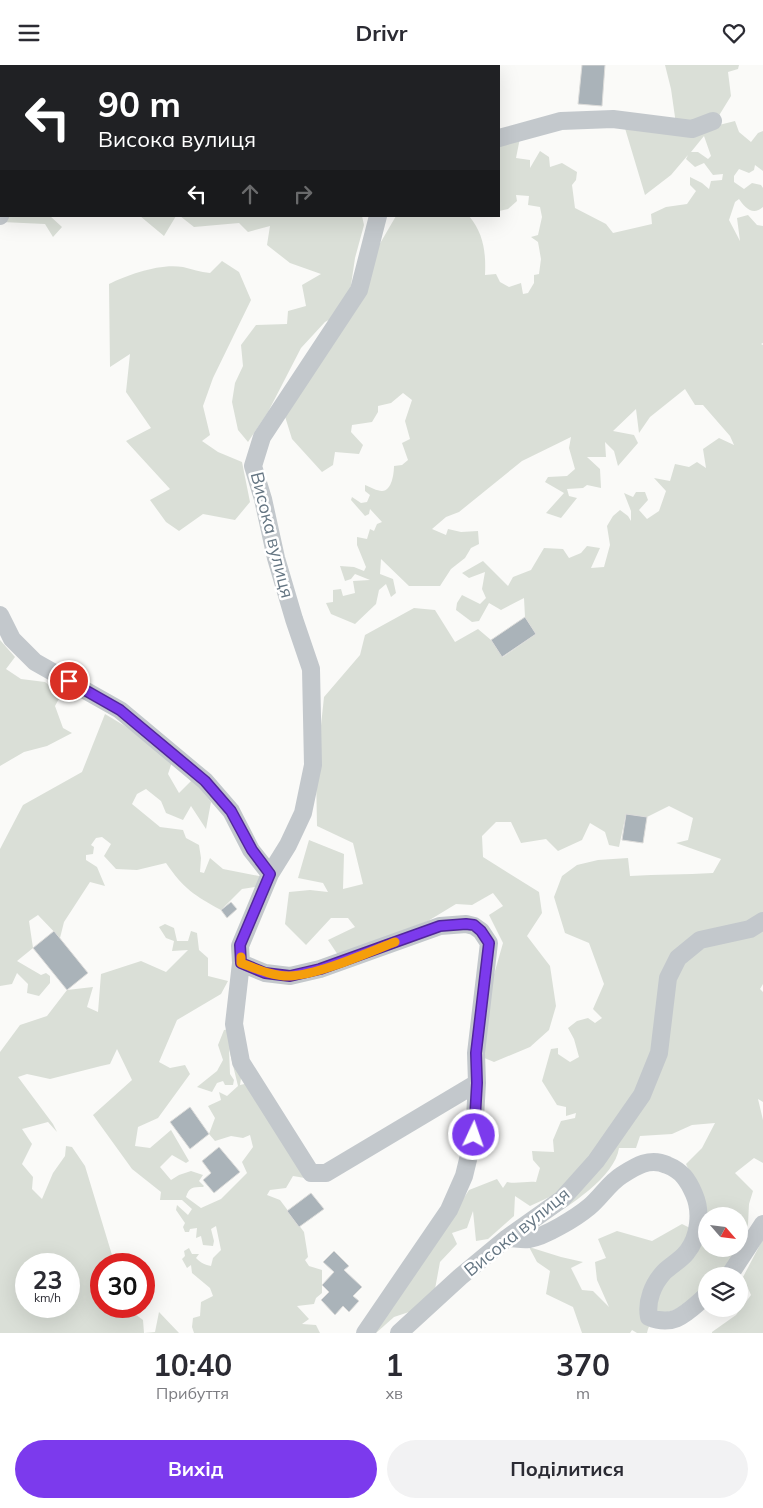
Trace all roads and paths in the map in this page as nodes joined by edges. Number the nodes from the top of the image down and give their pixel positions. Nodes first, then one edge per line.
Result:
1 (713, 121) dead end
2 (500, 138) edge
3 (378, 217) edge
4 (0, 615) edge
5 (270, 874) junction
6 (763, 921) edge
7 (241, 963) junction
8 (477, 1083) junction
9 (763, 1224) edge
10 (506, 1238) junction
11 (735, 1267) edge
12 (698, 1302) edge
13 (365, 1333) edge
14 (399, 1333) edge

1 - 2 street
3 - 5 street, Висока вулиця
4 - 5 street
5 - 7 street, Висока вулиця
6 - 10 street, Висока вулиця
7 - 8 street
7 - 8 street, Висока вулиця
8 - 13 street
9 - 11 street
10 - 12 street
10 - 14 street, Висока вулиця

